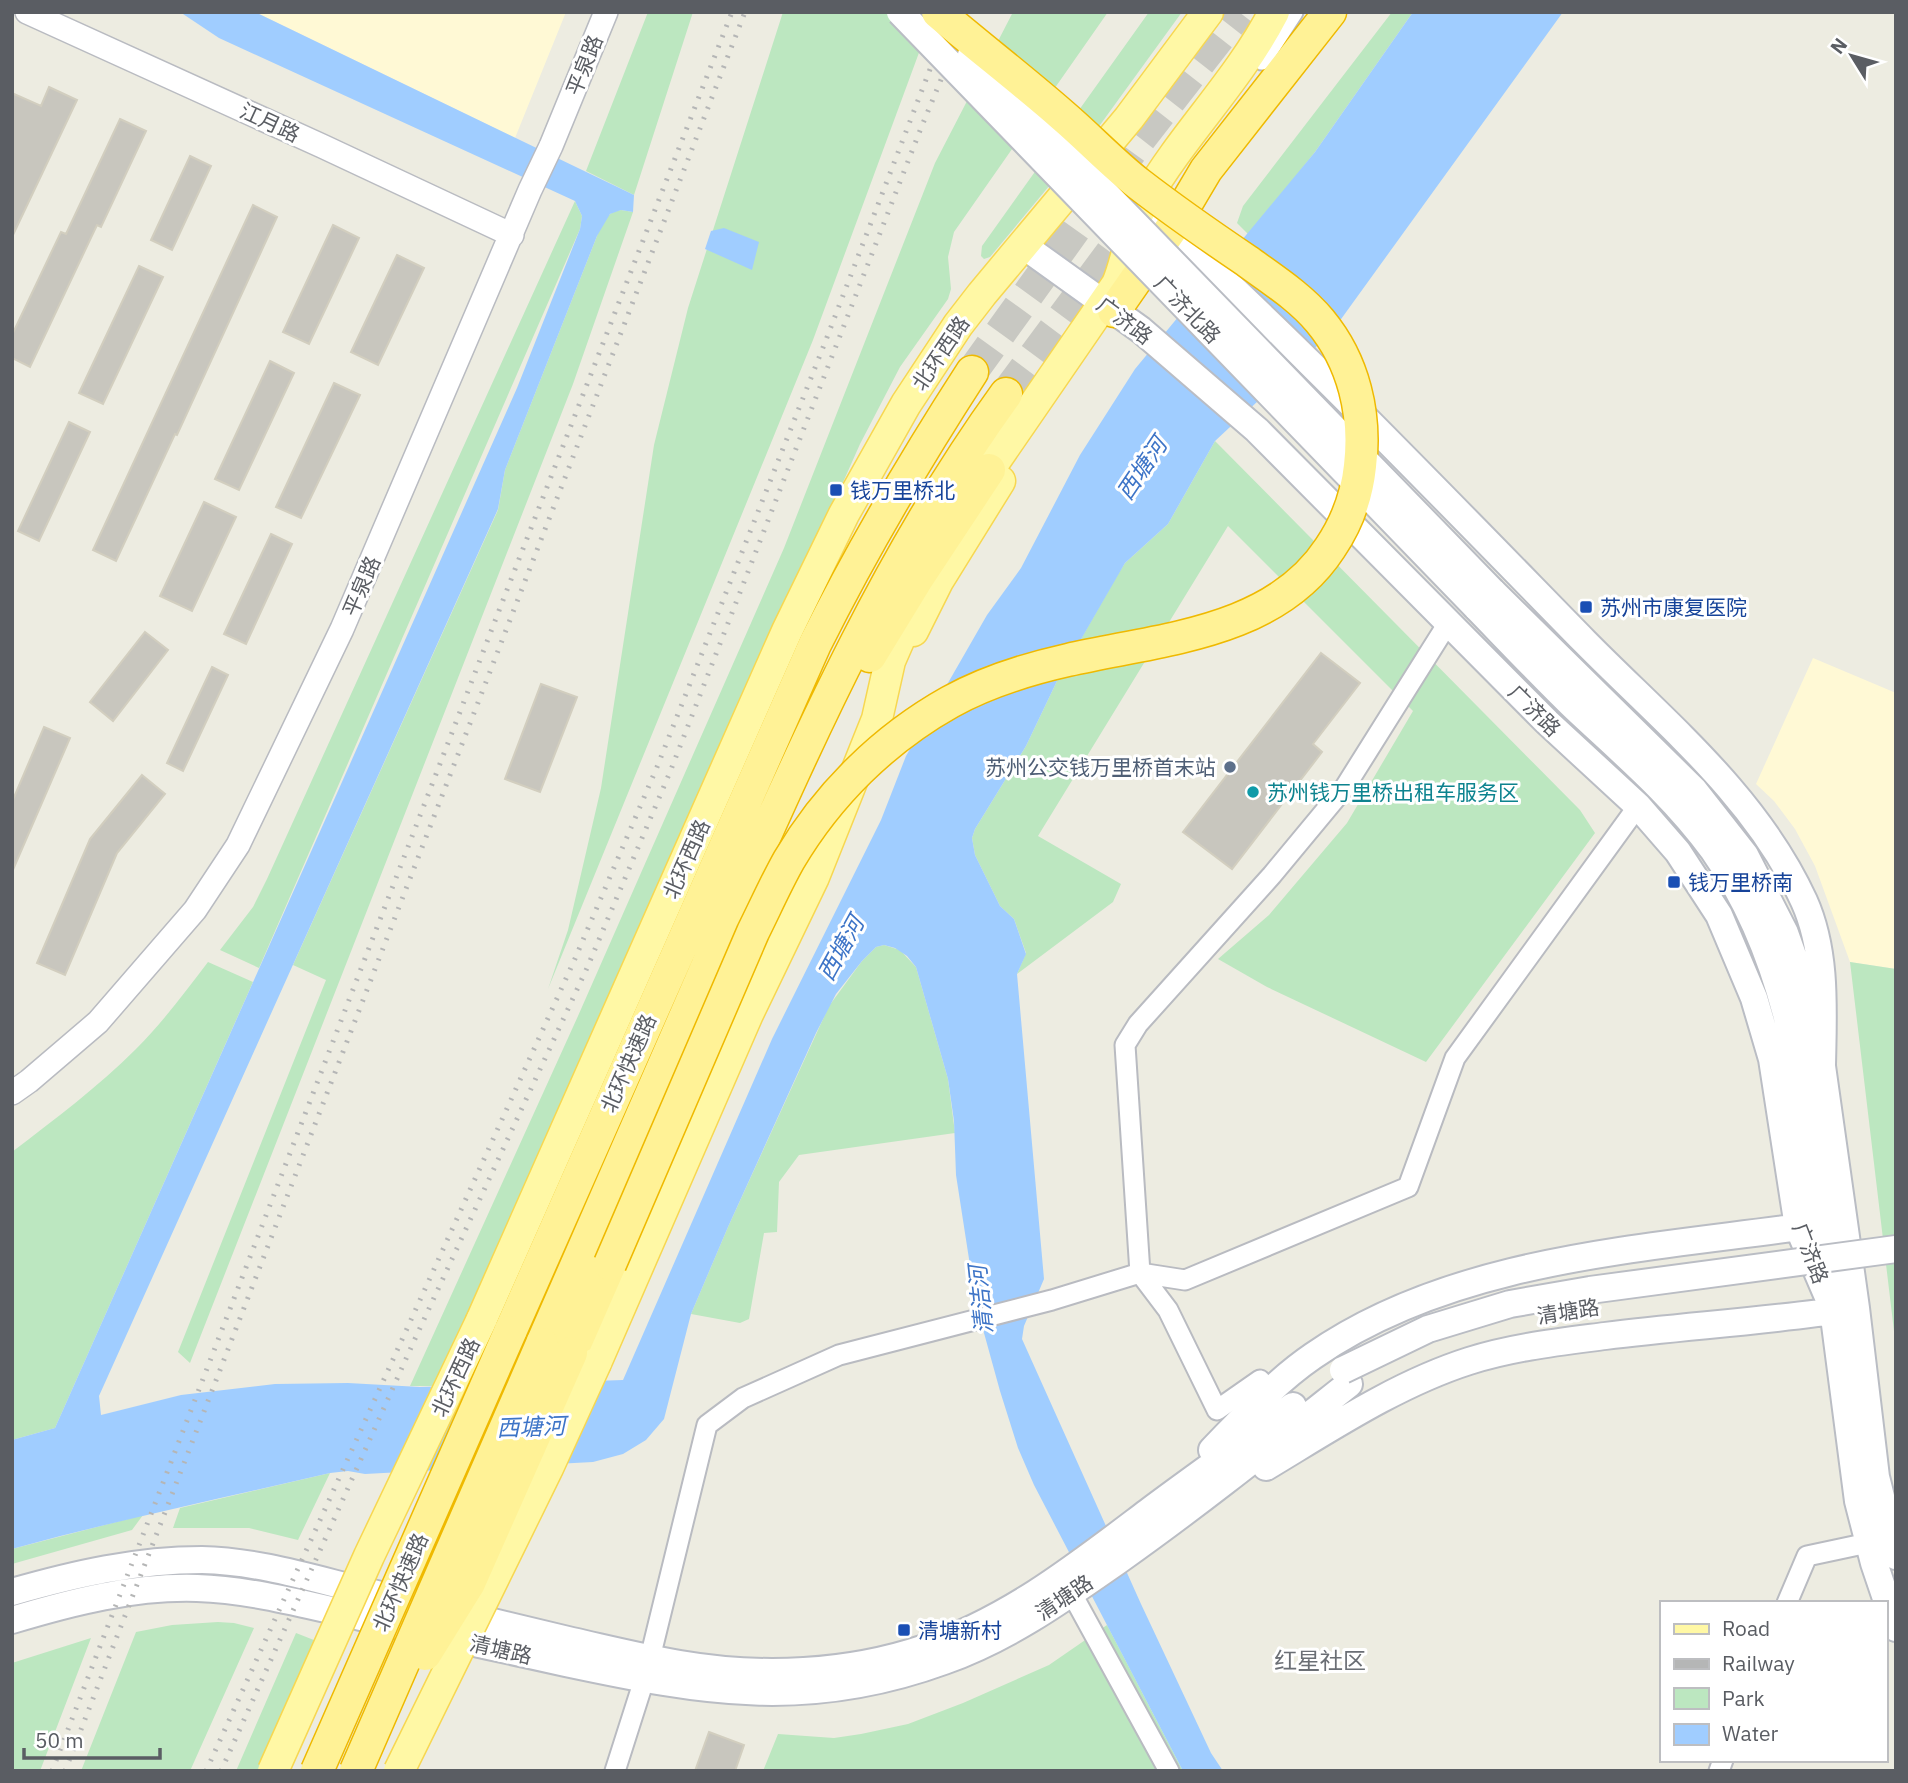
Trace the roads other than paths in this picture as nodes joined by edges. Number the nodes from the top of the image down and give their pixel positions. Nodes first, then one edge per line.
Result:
1 (27, 12) edge
2 (606, 12) edge
3 (900, 12) edge
4 (930, 12) edge
5 (938, 12) edge
6 (961, 12) edge
7 (1208, 12) edge
8 (1274, 12) edge
9 (1293, 12) edge
10 (1330, 12) edge
11 (1065, 118) junction
12 (1099, 156) junction
13 (1155, 213) junction
14 (512, 235) junction
15 (1024, 246) junction
16 (1109, 307) junction
17 (972, 372) tunnel mouth
18 (1006, 394) tunnel mouth
19 (989, 470) junction
20 (1484, 599) junction
21 (1448, 623) junction
22 (877, 719) junction
23 (1638, 806) junction
24 (716, 948) junction
25 (1822, 1066) junction
26 (12, 1093) edge
27 (1821, 1224) junction
28 (1896, 1249) edge
29 (1896, 1267) edge
30 (1140, 1273) junction
31 (1845, 1309) junction
32 (495, 1326) junction
33 (570, 1354) junction
34 (1346, 1377) junction
35 (1269, 1392) junction
36 (1160, 1517) junction
37 (1868, 1543) junction
38 (1896, 1556) edge
39 (1075, 1584) junction
40 (12, 1592) edge
41 (1788, 1601) edge
42 (12, 1620) edge
43 (1896, 1628) edge
44 (647, 1669) junction
45 (360, 1760) edge
46 (272, 1771) edge
47 (317, 1771) edge
48 (399, 1771) edge
49 (615, 1771) edge
50 (1169, 1771) edge

1 - 14 street, 江月路
2 - 14 street, 平泉路
3 - 20 main road, 广济北路, bridge
4 - 20 main road, 广济北路, bridge
5 - 11 highway, bridge
6 - 11 highway, bridge
7 - 12 main road, 北环西路
8 - 13 main road
9 - 13 street
10 - 13 highway
11 - 33 highway, bridge
12 - 13 main road, 广济路
12 - 15 main road, 北环西路
13 - 16 highway
13 - 16 main road
13 - 25 main road, 广济路
14 - 26 street, 平泉路
15 - 16 main road, 广济路
15 - 32 main road, 北环西路
16 - 19 main road
16 - 21 main road, 广济路
16 - 22 main road
17 - 32 highway, 北环快速路
18 - 24 highway, 北环快速路
19 - 22 main road
19 - 24 highway
20 - 25 main road, 广济路
20 - 27 main road, 广济路
21 - 23 main road, 广济路
21 - 30 street
22 - 33 main road
23 - 27 main road, 广济路
23 - 30 street
24 - 33 highway, 北环快速路
25 - 27 main road, 广济路
27 - 31 main road, 广济路
27 - 35 main road
28 - 34 main road, 清塘路, bridge
29 - 34 main road, 清塘路
30 - 35 street
30 - 44 street
31 - 36 main road
31 - 37 main road, 广济路
31 - 38 main road, 广济路
32 - 46 main road, 北环西路, bridge
32 - 47 highway, 北环快速路, bridge
33 - 45 highway, bridge
33 - 48 main road, bridge
34 - 36 main road, 清塘路
35 - 36 main road
36 - 39 main road, 清塘路
37 - 41 street
37 - 43 main road, 广济路
39 - 44 main road, 清塘路
39 - 50 street
40 - 44 main road, 清塘路
42 - 44 main road, 清塘路
44 - 49 street

